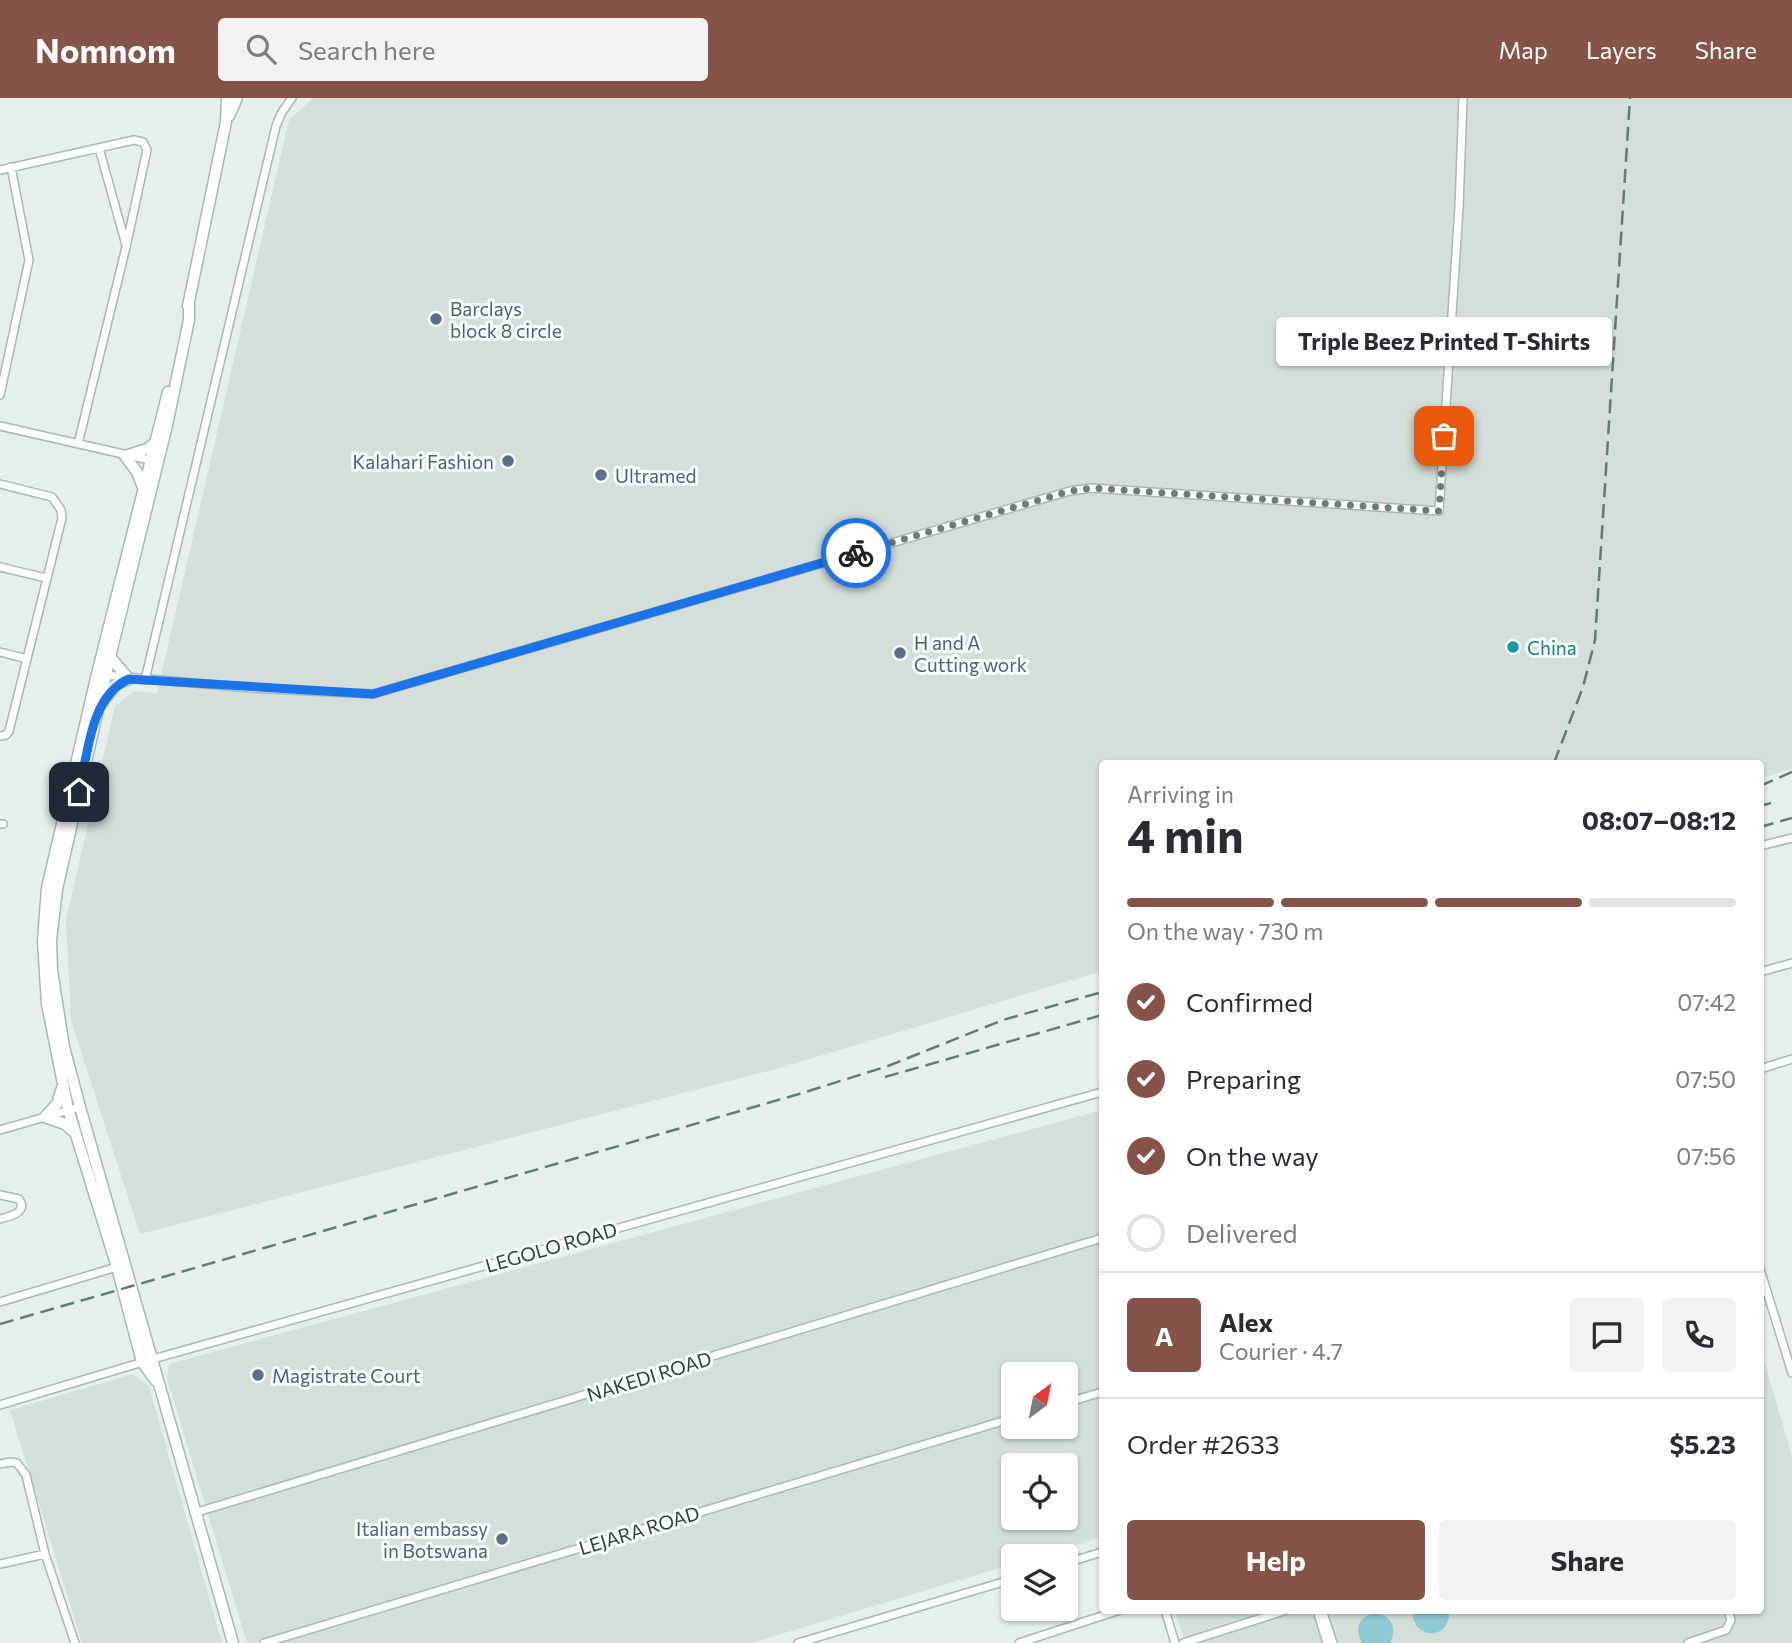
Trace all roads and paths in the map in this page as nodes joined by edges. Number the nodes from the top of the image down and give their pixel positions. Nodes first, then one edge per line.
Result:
1 (227, 98) edge
2 (237, 98) edge
3 (292, 98) edge
4 (1463, 98) edge
5 (226, 122) junction
6 (99, 148) junction
7 (11, 167) junction
8 (0, 170) edge
9 (126, 247) junction
10 (189, 302) junction
11 (0, 395) edge
12 (0, 426) edge
13 (155, 443) junction
14 (78, 444) junction
15 (125, 456) junction
16 (154, 461) junction
17 (0, 484) edge
18 (144, 491) junction
19 (0, 567) edge
20 (46, 578) junction
21 (0, 652) edge
22 (110, 657) junction
23 (27, 659) junction
24 (102, 675) junction
25 (129, 679) junction
26 (145, 680) junction
27 (98, 709) junction
28 (0, 736) edge
29 (1792, 838) edge
30 (1764, 845) edge
31 (52, 888) junction
32 (1792, 963) edge
33 (1764, 971) edge
34 (1792, 1059) edge
35 (1764, 1068) edge
36 (63, 1084) junction
37 (1099, 1093) edge
38 (80, 1107) junction
39 (68, 1109) junction
40 (45, 1117) junction
41 (0, 1130) edge
42 (75, 1133) junction
43 (0, 1195) edge
44 (0, 1219) edge
45 (1099, 1239) edge
46 (117, 1267) junction
47 (1764, 1282) edge
48 (0, 1302) edge
49 (148, 1360) junction
50 (1792, 1373) edge
51 (1099, 1393) edge
52 (1078, 1399) edge
53 (0, 1405) edge
54 (1001, 1422) edge
55 (0, 1464) edge
56 (194, 1513) junction
57 (45, 1553) junction
58 (1099, 1553) edge
59 (1078, 1559) edge
60 (0, 1564) edge
61 (1001, 1582) edge
62 (1108, 1614) edge
63 (1166, 1614) edge
64 (1274, 1614) edge
65 (1318, 1614) edge
66 (1323, 1614) edge
67 (1729, 1614) edge
68 (1024, 1642) edge
69 (75, 1643) edge
70 (233, 1643) edge
71 (264, 1643) edge
72 (798, 1643) edge
73 (1175, 1643) edge
74 (1183, 1643) edge
75 (1327, 1643) edge
76 (1333, 1643) edge
77 (1688, 1643) edge

1 - 5 main road
2 - 5 main road
3 - 26 street
4 - 26 street
5 - 10 main road
6 - 7 street
6 - 9 street
6 - 9 street
7 - 8 street
7 - 11 street
9 - 14 street
10 - 13 main road
10 - 16 main road
12 - 14 street
13 - 15 main road
13 - 16 main road
14 - 15 street
15 - 16 street
15 - 18 main road
16 - 18 main road
16 - 22 main road
17 - 20 street
18 - 24 main road
19 - 20 street
20 - 23 street
21 - 23 street
22 - 24 main road
22 - 25 main road
23 - 28 street
24 - 25 street
24 - 27 main road
24 - 31 main road
25 - 26 street
25 - 27 main road
27 - 31 main road
29 - 30 street
31 - 36 main road
31 - 38 main road
32 - 33 street
34 - 35 street
36 - 39 main road
36 - 40 main road
37 - 49 street, LEGOLO ROAD
38 - 39 street
38 - 49 main road
39 - 40 street
39 - 42 main road
40 - 41 street
40 - 42 main road
42 - 46 main road
43 - 44 street
45 - 56 street, NAKEDI ROAD
46 - 48 street
46 - 49 main road
47 - 50 street
49 - 53 street, LEGOLO ROAD
49 - 56 main road
51 - 52 street
54 - 71 street, LEJARA ROAD
55 - 57 street
56 - 70 main road
57 - 60 street
57 - 69 street
58 - 59 street
61 - 72 street
62 - 68 street
63 - 73 street
64 - 74 street
65 - 75 street
66 - 76 street
67 - 77 street

